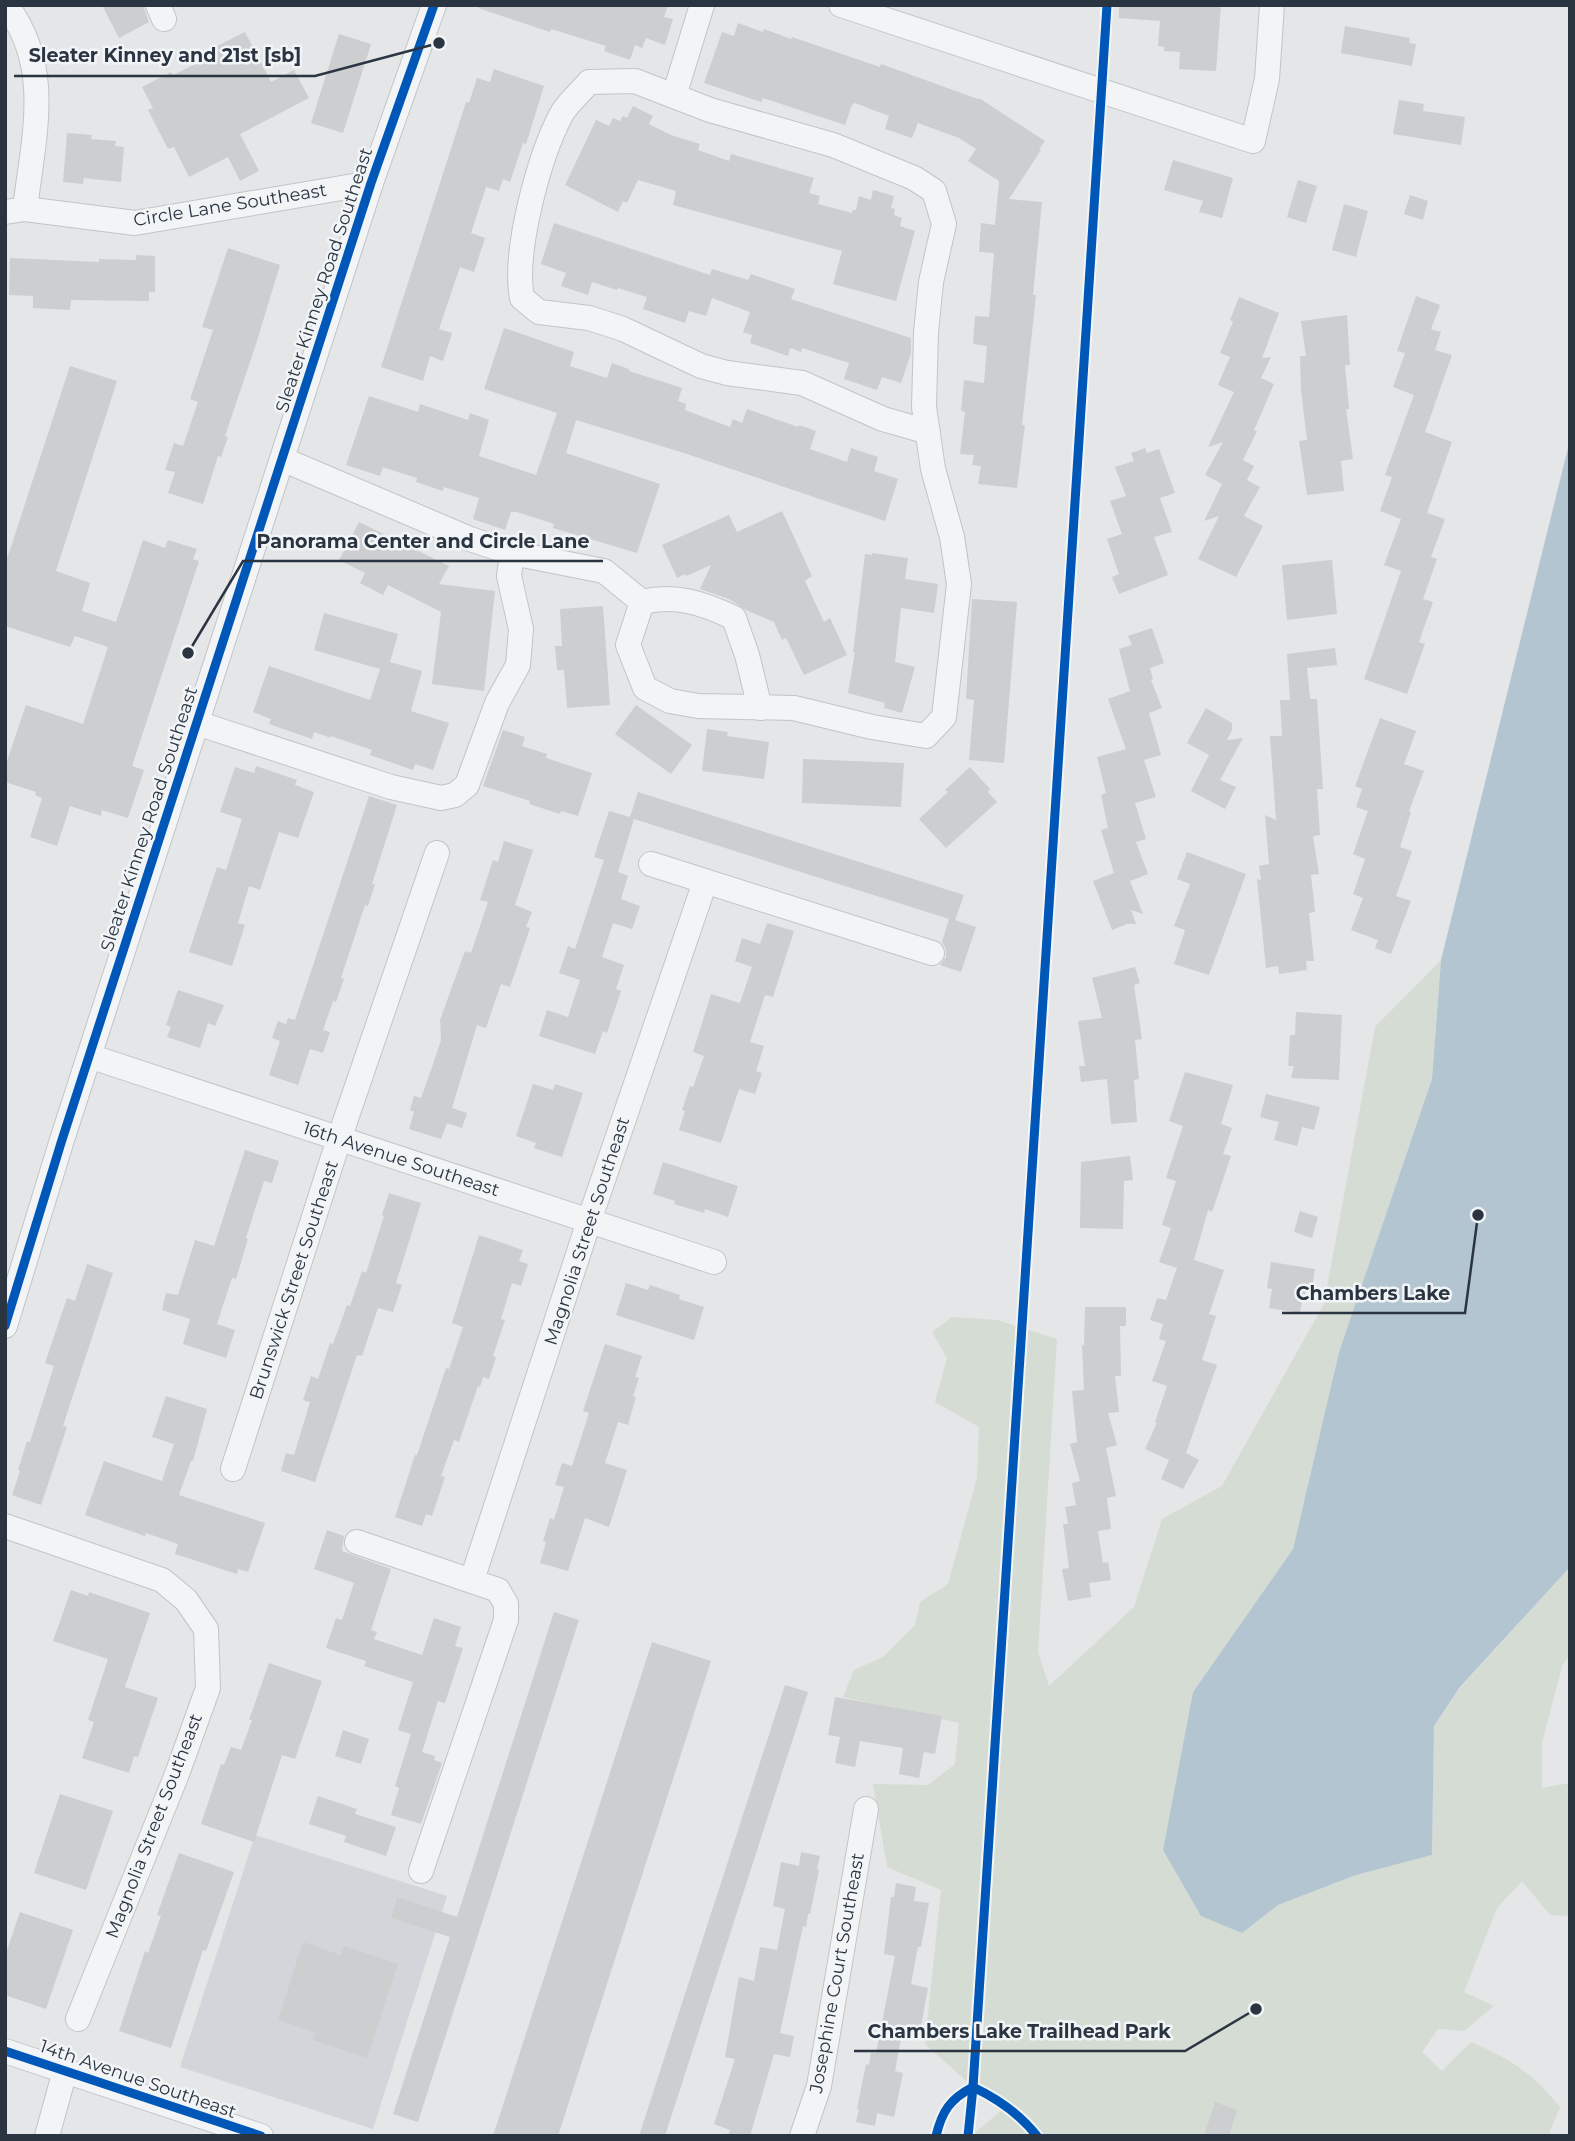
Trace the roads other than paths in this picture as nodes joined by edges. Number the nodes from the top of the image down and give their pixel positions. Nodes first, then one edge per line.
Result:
1 (6, 5) edge
2 (434, 5) edge
3 (702, 5) edge
4 (841, 5) edge
5 (1272, 5) edge
6 (911, 17) edge
7 (674, 96) junction
8 (371, 183) junction
9 (15, 211) edge
10 (928, 432) junction
11 (282, 459) junction
12 (512, 553) junction
13 (642, 602) junction
14 (760, 708) junction
15 (197, 723) junction
16 (437, 853) dead end
17 (652, 864) dead end
18 (705, 882) junction
19 (932, 953) dead end
20 (89, 1056) junction
21 (339, 1139) junction
22 (589, 1221) junction
23 (714, 1262) dead end
24 (5, 1326) edge
25 (233, 1469) dead end
26 (5, 1526) edge
27 (358, 1542) dead end
28 (472, 1580) junction
29 (866, 1809) dead end
30 (421, 1871) dead end
31 (78, 2019) dead end
32 (5, 2051) edge
33 (65, 2071) junction
34 (47, 2136) edge
35 (261, 2136) edge
36 (802, 2136) edge

1 - 9 street
2 - 8 street, Sleater Kinney Road Southeast
3 - 7 street
4 - 6 street
5 - 6 street
7 - 10 street
7 - 10 street
8 - 9 street, Circle Lane Southeast
8 - 11 street, Sleater Kinney Road Southeast
10 - 14 street
11 - 12 street
11 - 15 street, Sleater Kinney Road Southeast
12 - 13 street
12 - 15 street
13 - 14 street
13 - 14 street
15 - 20 street, Sleater Kinney Road Southeast
16 - 21 street, Brunswick Street Southeast
17 - 18 street
18 - 19 street
18 - 22 street, Magnolia Street Southeast
20 - 21 street, 16th Avenue Southeast
20 - 24 street, Sleater Kinney Road Southeast
21 - 22 street, 16th Avenue Southeast
21 - 25 street, Brunswick Street Southeast
22 - 23 street, 16th Avenue Southeast
22 - 28 street, Magnolia Street Southeast
26 - 31 street, Magnolia Street Southeast
27 - 28 street
28 - 30 street
29 - 36 street, Josephine Court Southeast
32 - 33 street, 14th Avenue Southeast
33 - 34 street
33 - 35 street, 14th Avenue Southeast

